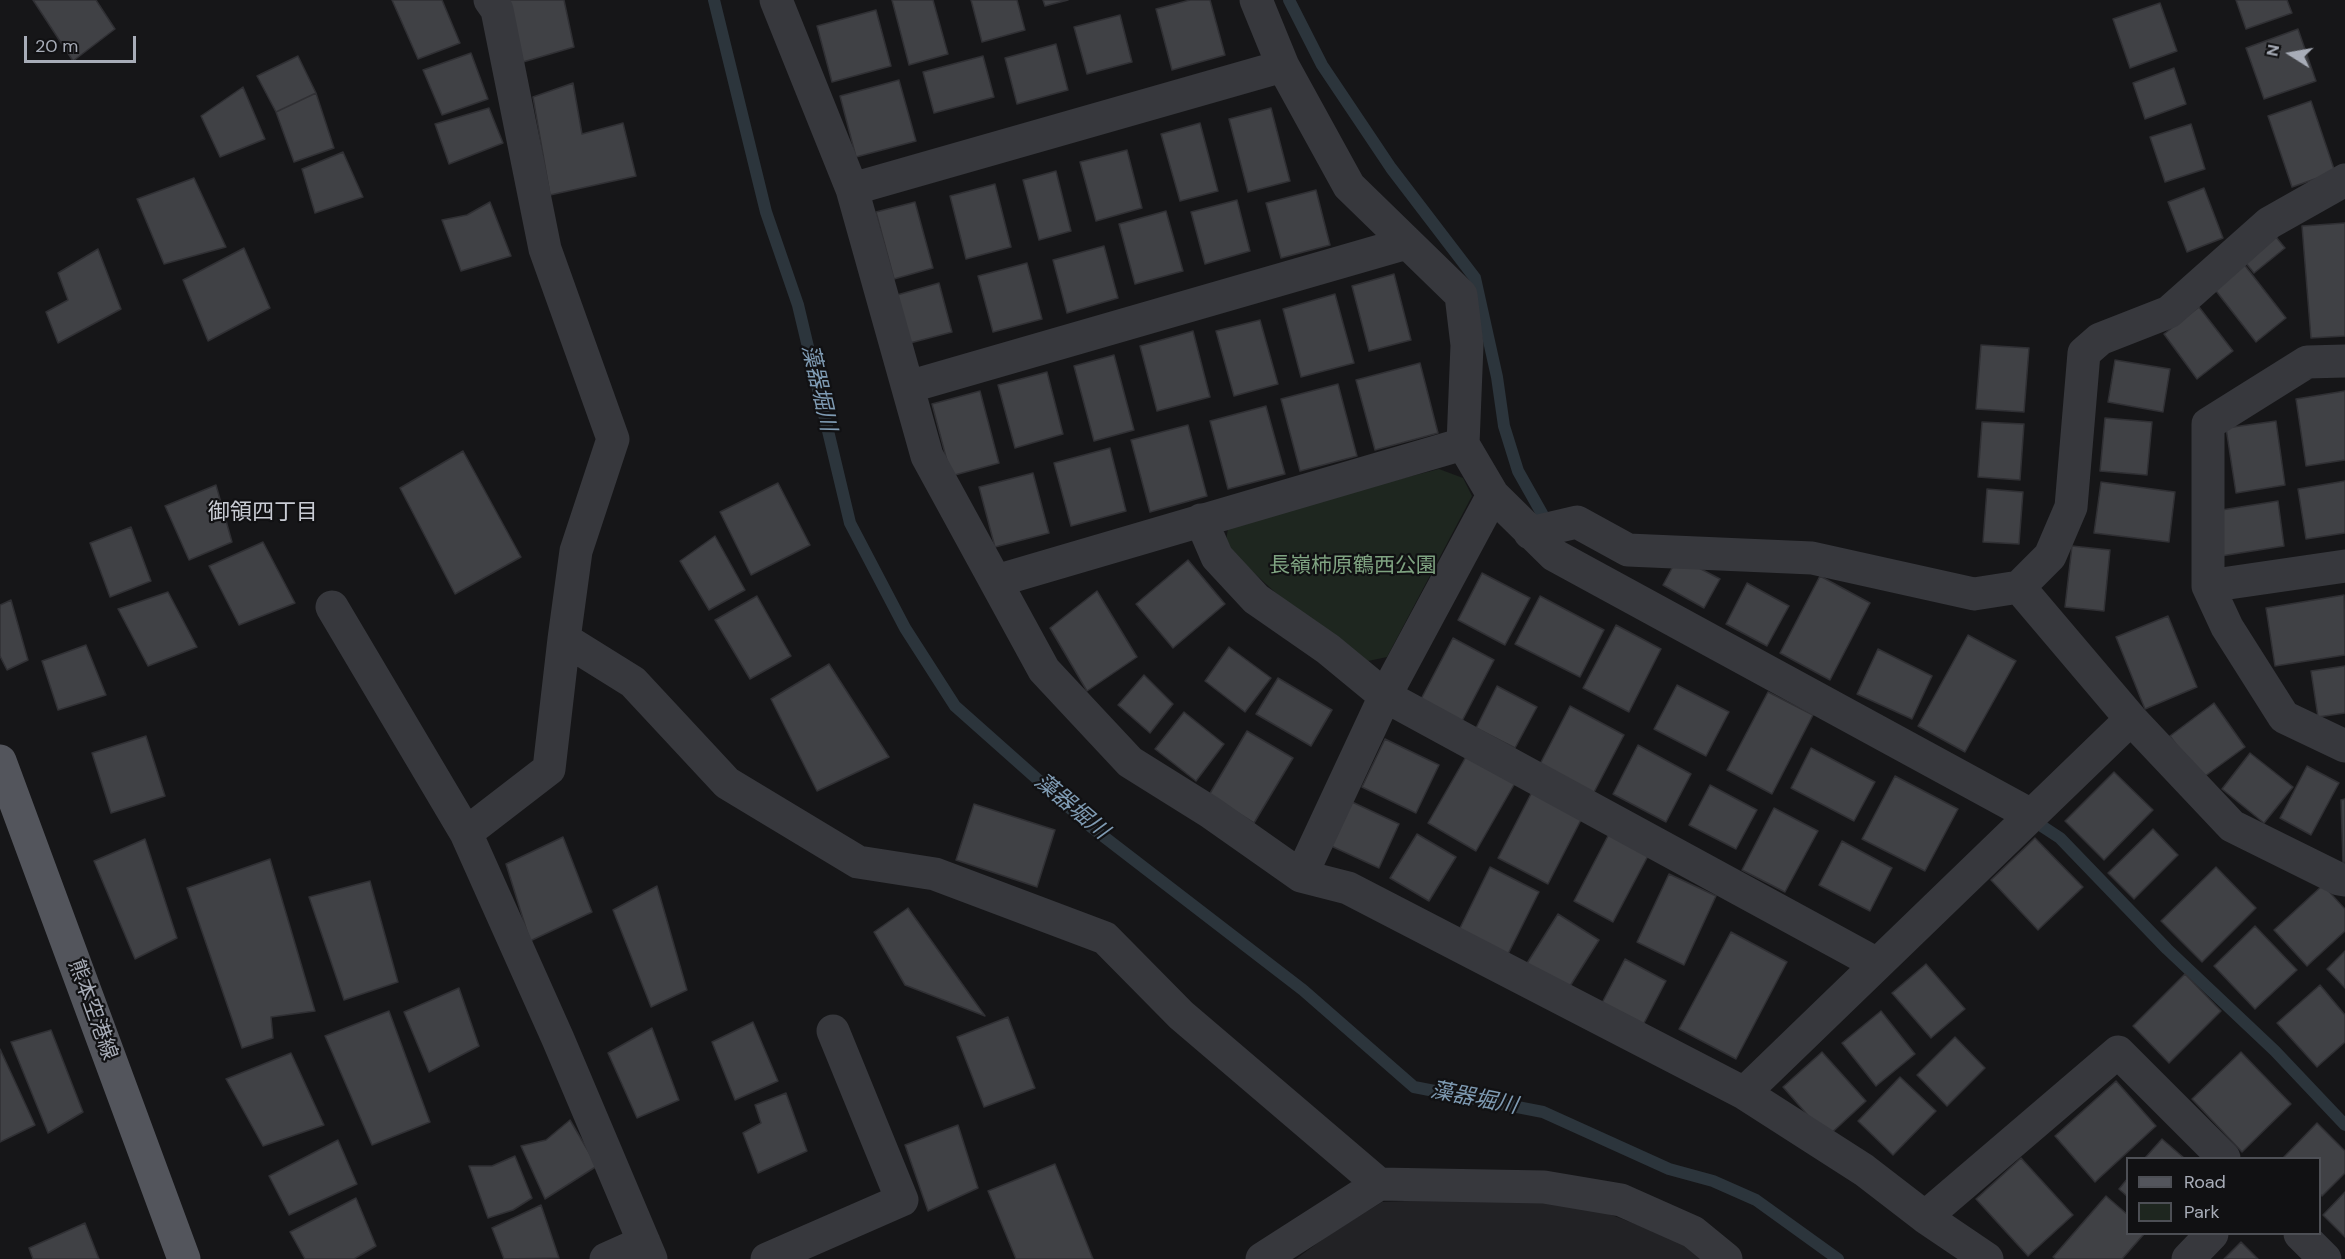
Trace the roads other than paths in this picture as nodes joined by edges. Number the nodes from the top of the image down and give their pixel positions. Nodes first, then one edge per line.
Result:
1 (490, 0) edge
2 (1256, 0) edge
3 (782, 2) edge
4 (1283, 66) junction
5 (2345, 180) edge
6 (852, 189) junction
7 (1407, 243) junction
8 (2345, 361) edge
9 (908, 387) junction
10 (1463, 444) junction
11 (1493, 495) junction
12 (1201, 520) junction
13 (1530, 533) junction
14 (2345, 566) edge
15 (996, 581) junction
16 (2208, 586) junction
17 (2019, 587) junction
18 (332, 607) dead end
19 (564, 639) junction
20 (1385, 696) junction
21 (2131, 719) junction
22 (2345, 746) edge
23 (0, 761) edge
24 (9, 809) edge
25 (2031, 815) junction
26 (466, 833) junction
27 (1301, 876) junction
28 (2345, 880) edge
29 (1877, 964) junction
30 (833, 1031) dead end
31 (1744, 1093) junction
32 (2223, 1157) edge
33 (1379, 1184) junction
34 (1925, 1217) junction
35 (2210, 1235) edge
36 (2302, 1235) edge
37 (648, 1250) edge
38 (184, 1259) edge
39 (606, 1259) edge
40 (767, 1259) edge
41 (1262, 1259) edge
42 (1726, 1259) edge
43 (1987, 1259) edge
44 (2188, 1259) edge
45 (2325, 1259) edge

1 - 19 street
2 - 4 street
3 - 6 street
4 - 6 street
4 - 7 street
5 - 17 street
6 - 9 street
7 - 9 street
7 - 10 street
8 - 16 street
9 - 15 street
10 - 11 street
10 - 12 street
11 - 13 street
11 - 20 street
12 - 15 street
12 - 20 street
13 - 17 street
13 - 25 street
14 - 16 street
15 - 27 street
16 - 22 street
17 - 21 street
18 - 26 street
19 - 26 street
19 - 33 street
20 - 27 street
20 - 29 street
21 - 25 street
21 - 28 street
23 - 24 main road, 熊本空港線
24 - 38 main road, 熊本空港線
25 - 29 street
26 - 37 street
27 - 31 street
29 - 31 street
30 - 40 street
31 - 34 street
32 - 34 street
33 - 41 street
33 - 42 street
34 - 43 street
35 - 44 street
36 - 45 street
37 - 39 street

